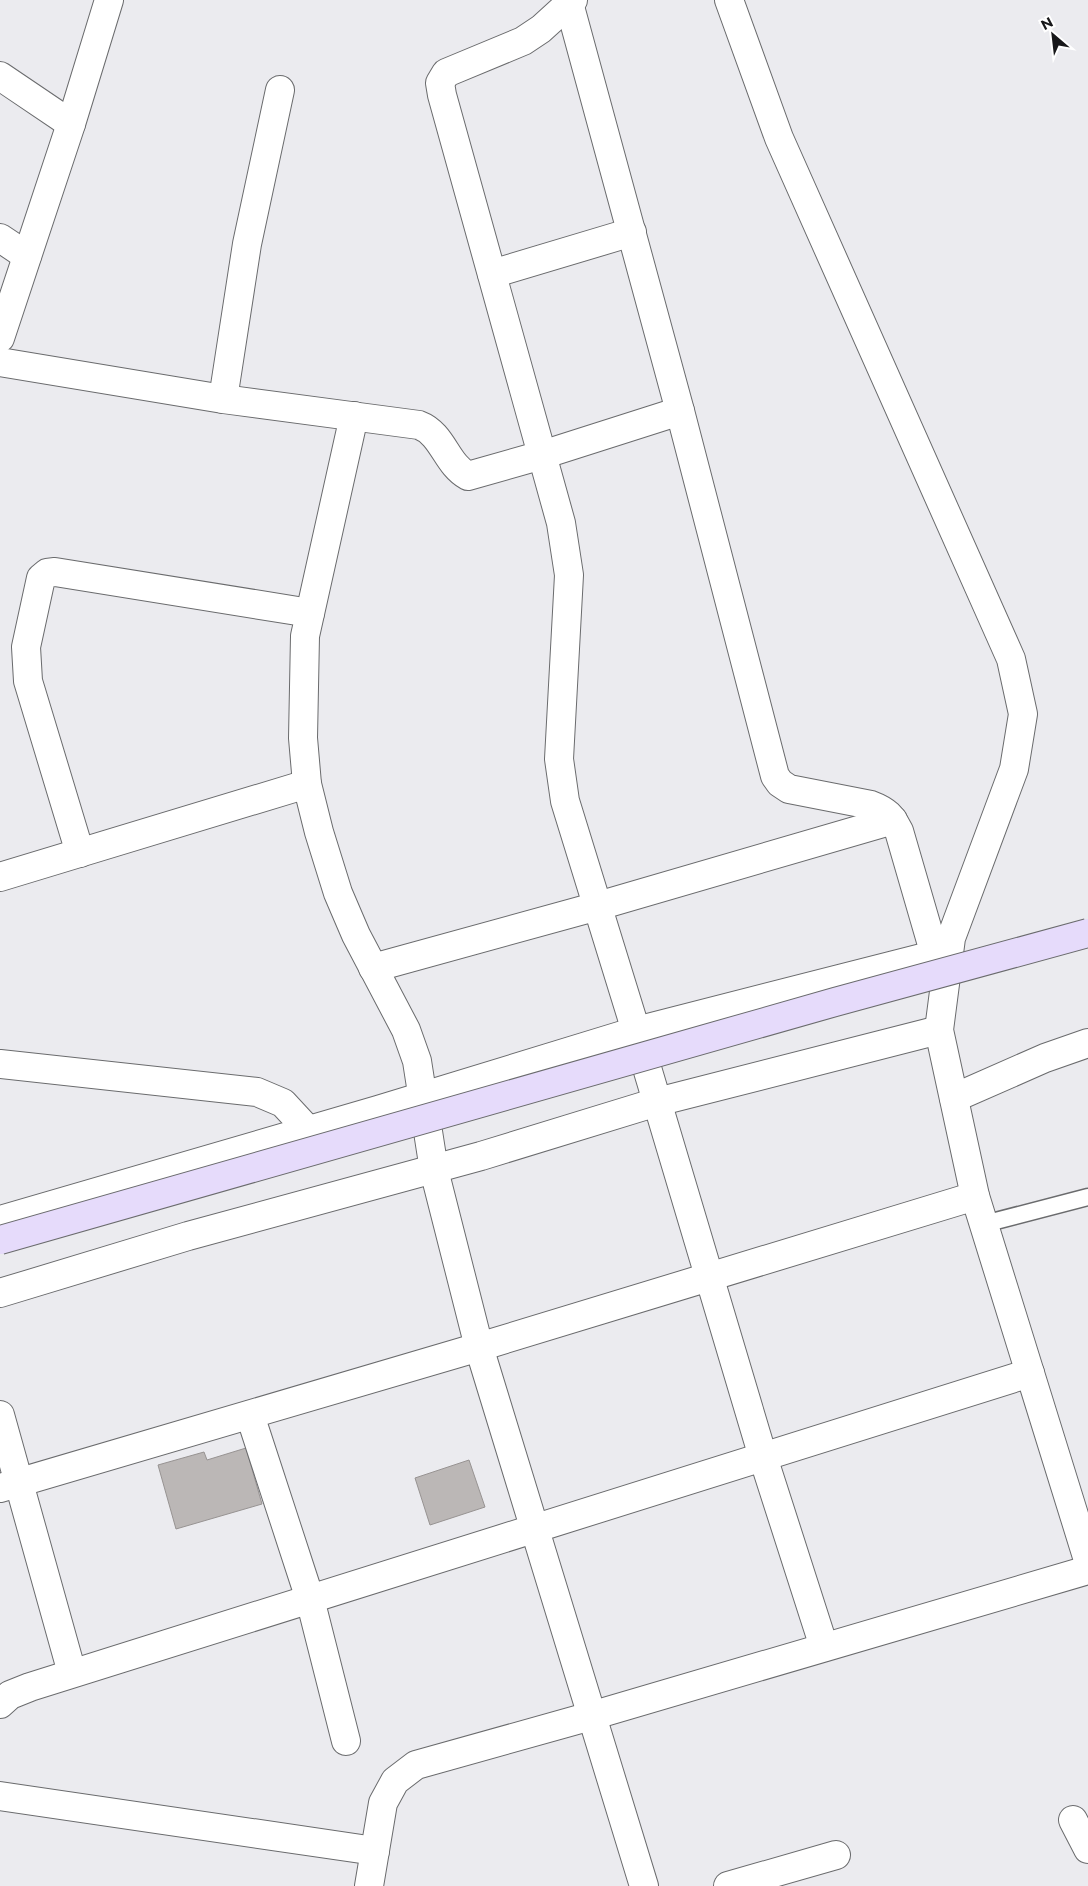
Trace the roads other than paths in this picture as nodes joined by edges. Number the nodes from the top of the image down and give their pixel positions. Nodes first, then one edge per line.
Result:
1 (109, 0) edge
2 (729, 0) edge
3 (571, 2) edge
4 (0, 76) edge
5 (280, 90) dead end
6 (72, 124) junction
7 (632, 232) junction
8 (0, 238) edge
9 (27, 256) junction
10 (492, 274) junction
11 (0, 338) edge
12 (0, 362) edge
13 (223, 399) junction
14 (680, 411) junction
15 (354, 416) junction
16 (542, 456) junction
17 (310, 613) junction
18 (307, 784) junction
19 (893, 820) junction
20 (80, 853) junction
21 (0, 877) edge
22 (598, 906) junction
23 (1088, 934) edge
24 (942, 953) junction
25 (373, 968) junction
26 (939, 1030) junction
27 (636, 1031) junction
28 (1088, 1043) edge
29 (0, 1064) edge
30 (422, 1096) junction
31 (954, 1098) junction
32 (657, 1102) junction
33 (308, 1130) junction
34 (434, 1170) junction
35 (975, 1196) junction
36 (1088, 1197) edge
37 (0, 1220) edge
38 (984, 1224) junction
39 (0, 1240) edge
40 (710, 1277) junction
41 (0, 1293) edge
42 (480, 1347) junction
43 (1030, 1373) junction
44 (0, 1415) edge
45 (250, 1415) junction
46 (764, 1457) junction
47 (10, 1485) edge
48 (535, 1529) junction
49 (1088, 1560) edge
50 (1088, 1570) edge
51 (310, 1599) junction
52 (824, 1647) junction
53 (72, 1674) junction
54 (0, 1704) edge
55 (591, 1716) junction
56 (346, 1741) dead end
57 (0, 1796) edge
58 (1073, 1820) dead end
59 (1088, 1849) edge
60 (375, 1851) junction
61 (836, 1855) dead end
62 (733, 1885) edge
63 (369, 1886) edge
64 (644, 1886) edge

1 - 6 street
2 - 24 street
3 - 7 street
3 - 10 street
4 - 6 street
5 - 13 street
6 - 9 street
7 - 10 street
7 - 14 street
8 - 9 street
9 - 11 street
10 - 16 street
12 - 13 street
13 - 15 street
14 - 16 street
14 - 19 street
15 - 16 street
15 - 17 street
16 - 22 street
17 - 18 street
17 - 20 street
18 - 20 street
18 - 25 street
19 - 22 street
19 - 24 street
20 - 21 street
22 - 25 street
22 - 27 street
23 - 39 main road, bridge
24 - 26 street
24 - 27 street
25 - 30 street
26 - 31 street
26 - 32 street
27 - 30 street
27 - 32 street
28 - 31 street
29 - 33 street
30 - 33 street
30 - 34 street
31 - 35 street
32 - 34 street
32 - 40 street
33 - 37 street
34 - 41 street
34 - 42 street
35 - 38 street
35 - 40 street
36 - 38 lane
38 - 43 street
40 - 42 street
40 - 46 street
42 - 45 street
42 - 48 street
43 - 46 street
43 - 49 street
44 - 47 street
45 - 47 street
45 - 51 street
46 - 48 street
46 - 52 street
47 - 53 street
48 - 51 street
48 - 55 street
50 - 52 street
51 - 53 street
51 - 56 street
52 - 55 street
53 - 54 street
55 - 60 street
55 - 64 street
57 - 60 street
58 - 59 street
60 - 63 street
61 - 62 street

